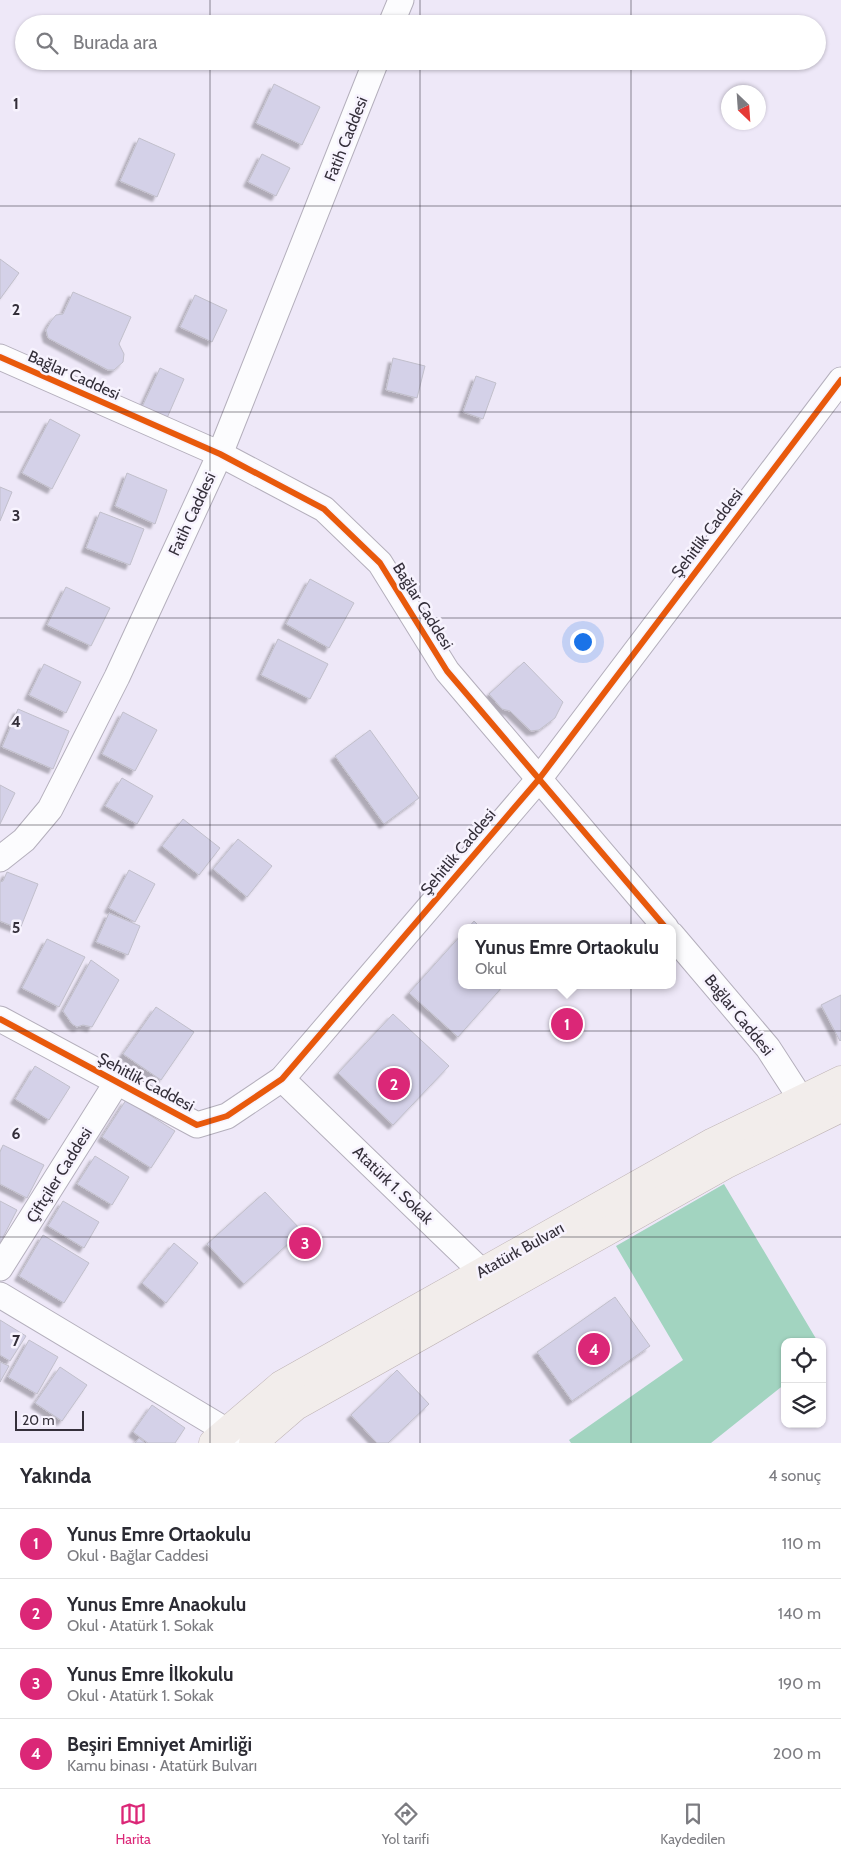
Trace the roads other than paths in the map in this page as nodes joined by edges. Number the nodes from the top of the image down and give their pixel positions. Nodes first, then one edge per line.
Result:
1 (401, 0) edge
2 (395, 15) edge
3 (372, 70) edge
4 (0, 357) edge
5 (841, 380) edge
6 (220, 454) junction
7 (539, 778) junction
8 (0, 859) edge
9 (663, 924) edge
10 (676, 940) edge
11 (0, 1019) edge
12 (282, 1079) junction
13 (841, 1080) edge
14 (117, 1082) junction
15 (801, 1099) junction
16 (841, 1108) edge
17 (0, 1268) edge
18 (482, 1272) junction
19 (505, 1289) junction
20 (0, 1295) edge
21 (220, 1437) edge
22 (255, 1443) edge

1 - 2 street
3 - 6 street, Fatih Caddesi
4 - 6 street, Bağlar Caddesi
5 - 7 street, Şehitlik Caddesi
6 - 7 street, Bağlar Caddesi
6 - 8 street, Fatih Caddesi
7 - 9 street, Bağlar Caddesi
7 - 12 street, Şehitlik Caddesi
10 - 15 street, Bağlar Caddesi
11 - 14 street, Şehitlik Caddesi
12 - 14 street, Şehitlik Caddesi
12 - 18 street, Atatürk 1. Sokak
13 - 15 main road, Atatürk Bulvarı
14 - 17 street, Çiftçiler Caddesi
15 - 18 main road, Atatürk Bulvarı
16 - 19 main road, Atatürk Bulvarı
18 - 19 street, Atatürk 1. Sokak
18 - 21 main road, Atatürk Bulvarı
19 - 22 main road, Atatürk Bulvarı
20 - 21 street
21 - 22 street

